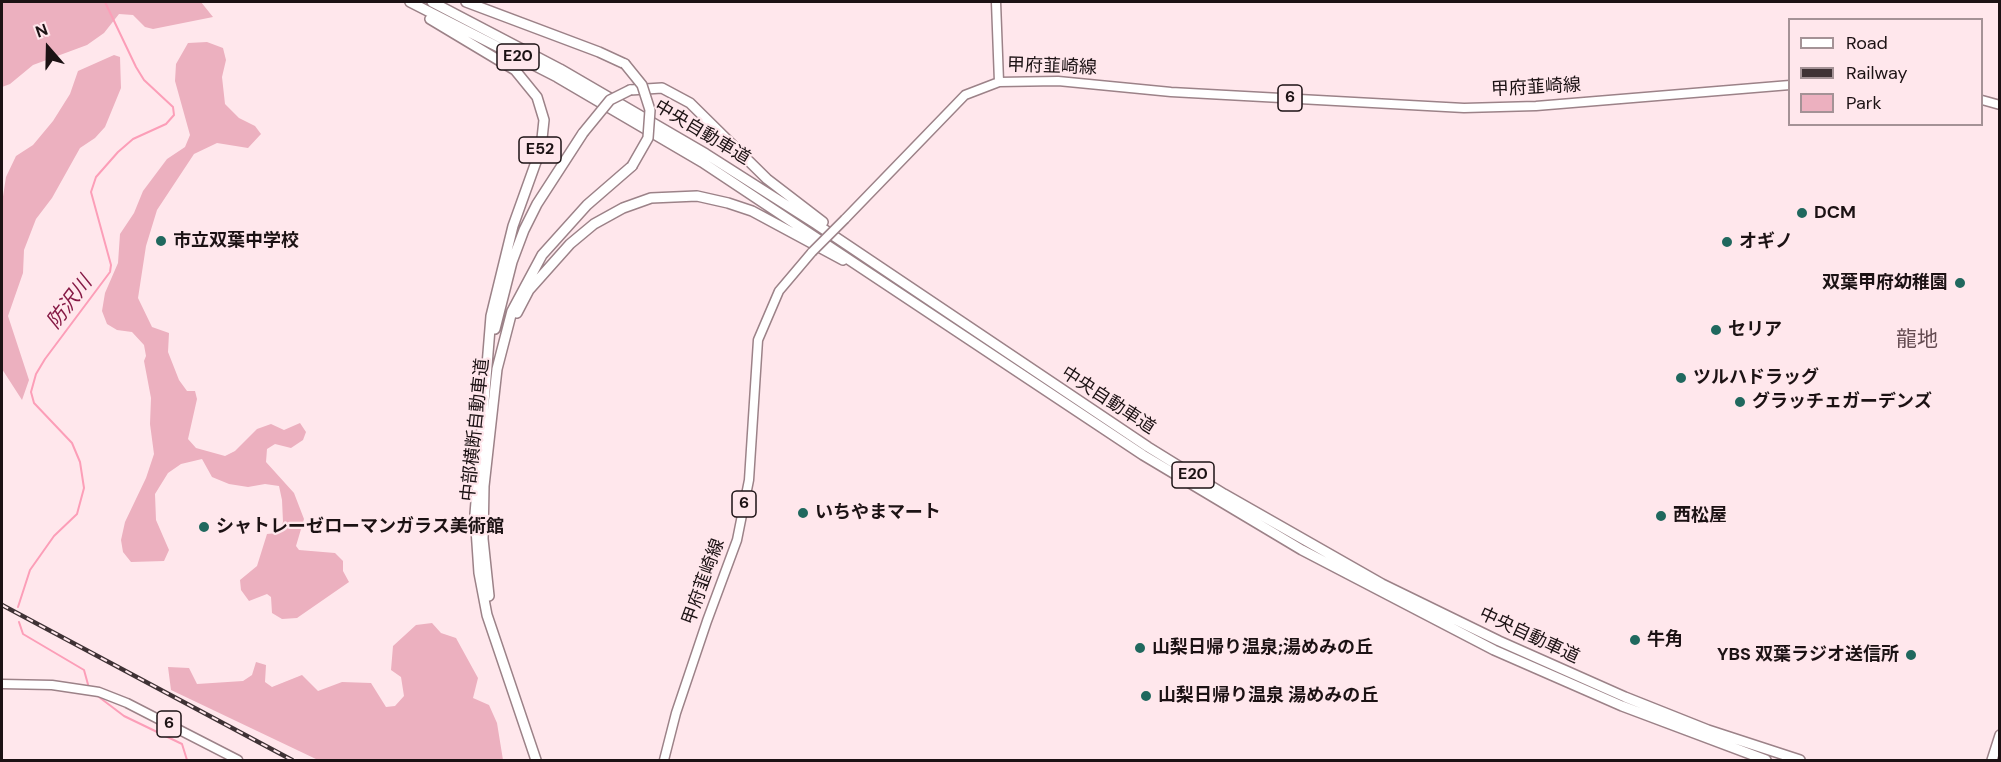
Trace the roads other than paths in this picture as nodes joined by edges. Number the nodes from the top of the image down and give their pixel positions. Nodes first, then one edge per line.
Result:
1 (401, 2) edge
2 (410, 2) edge
3 (432, 2) edge
4 (466, 2) edge
5 (996, 2) edge
6 (999, 82) junction
7 (1788, 85) edge
8 (1983, 100) edge
9 (2000, 105) edge
10 (889, 273) junction
11 (913, 300) junction
12 (505, 335) junction
13 (486, 366) junction
14 (505, 672) junction
15 (2, 684) edge
16 (1668, 725) junction
17 (2000, 735) edge
18 (238, 760) edge
19 (536, 760) edge
20 (664, 760) edge
21 (1745, 760) edge
22 (1766, 760) edge
23 (1800, 760) edge
24 (1992, 760) edge

1 - 13 highway, E52
2 - 11 highway, 中央自動車道 / E20
3 - 10 highway, 中央自動車道 / E20
4 - 12 highway, E52, bridge
5 - 6 main road
6 - 7 main road, 甲府韮崎線 / 6
6 - 20 main road, 甲府韮崎線 / 6, bridge
8 - 9 main road
10 - 13 highway, bridge
10 - 23 highway, 中央自動車道 / E20
11 - 12 highway
11 - 16 highway, 中央自動車道 / E20
12 - 14 highway, 中部横断自動車道 / E52
13 - 14 highway, 中部横断自動車道 / E52
14 - 19 highway, 中部横断自動車道 / E52
15 - 18 main road, 6
16 - 21 highway
16 - 22 highway, 中央自動車道 / E20
17 - 24 highway

